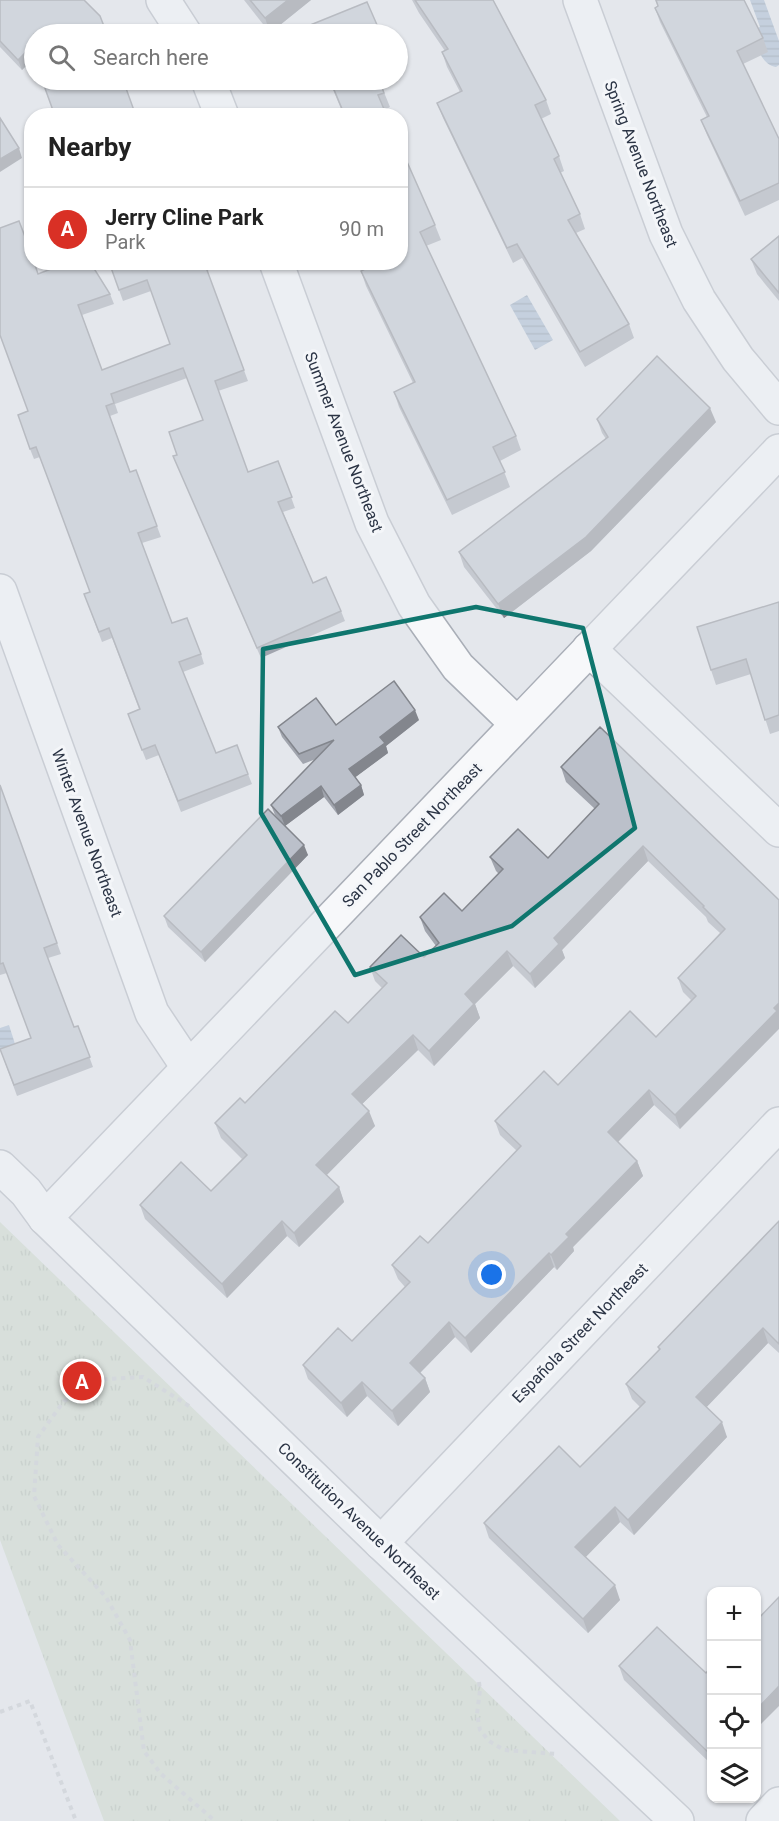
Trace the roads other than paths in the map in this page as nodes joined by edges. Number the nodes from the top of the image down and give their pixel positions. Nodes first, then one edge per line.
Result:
1 (163, 0) edge
2 (580, 0) edge
3 (179, 24) edge
4 (212, 90) edge
5 (219, 108) edge
6 (279, 270) edge
7 (779, 408) edge
8 (779, 451) edge
9 (0, 591) edge
10 (590, 650) junction
11 (517, 724) junction
12 (779, 830) edge
13 (188, 1067) junction
14 (779, 1124) edge
15 (0, 1167) edge
16 (45, 1218) junction
17 (381, 1543) junction
18 (779, 1804) edge
19 (677, 1821) edge
20 (763, 1821) edge

1 - 3 street
2 - 7 street, Spring Avenue Northeast
4 - 5 street
6 - 11 street, Summer Avenue Northeast
8 - 10 street, San Pablo Street Northeast
9 - 13 street, Winter Avenue Northeast
10 - 11 street, San Pablo Street Northeast
10 - 12 street
11 - 13 street, San Pablo Street Northeast
13 - 16 street, San Pablo Street Northeast
14 - 17 street, Española Street Northeast
15 - 16 street, Constitution Avenue Northeast
16 - 17 street, Constitution Avenue Northeast
17 - 19 street, Constitution Avenue Northeast
18 - 20 street

